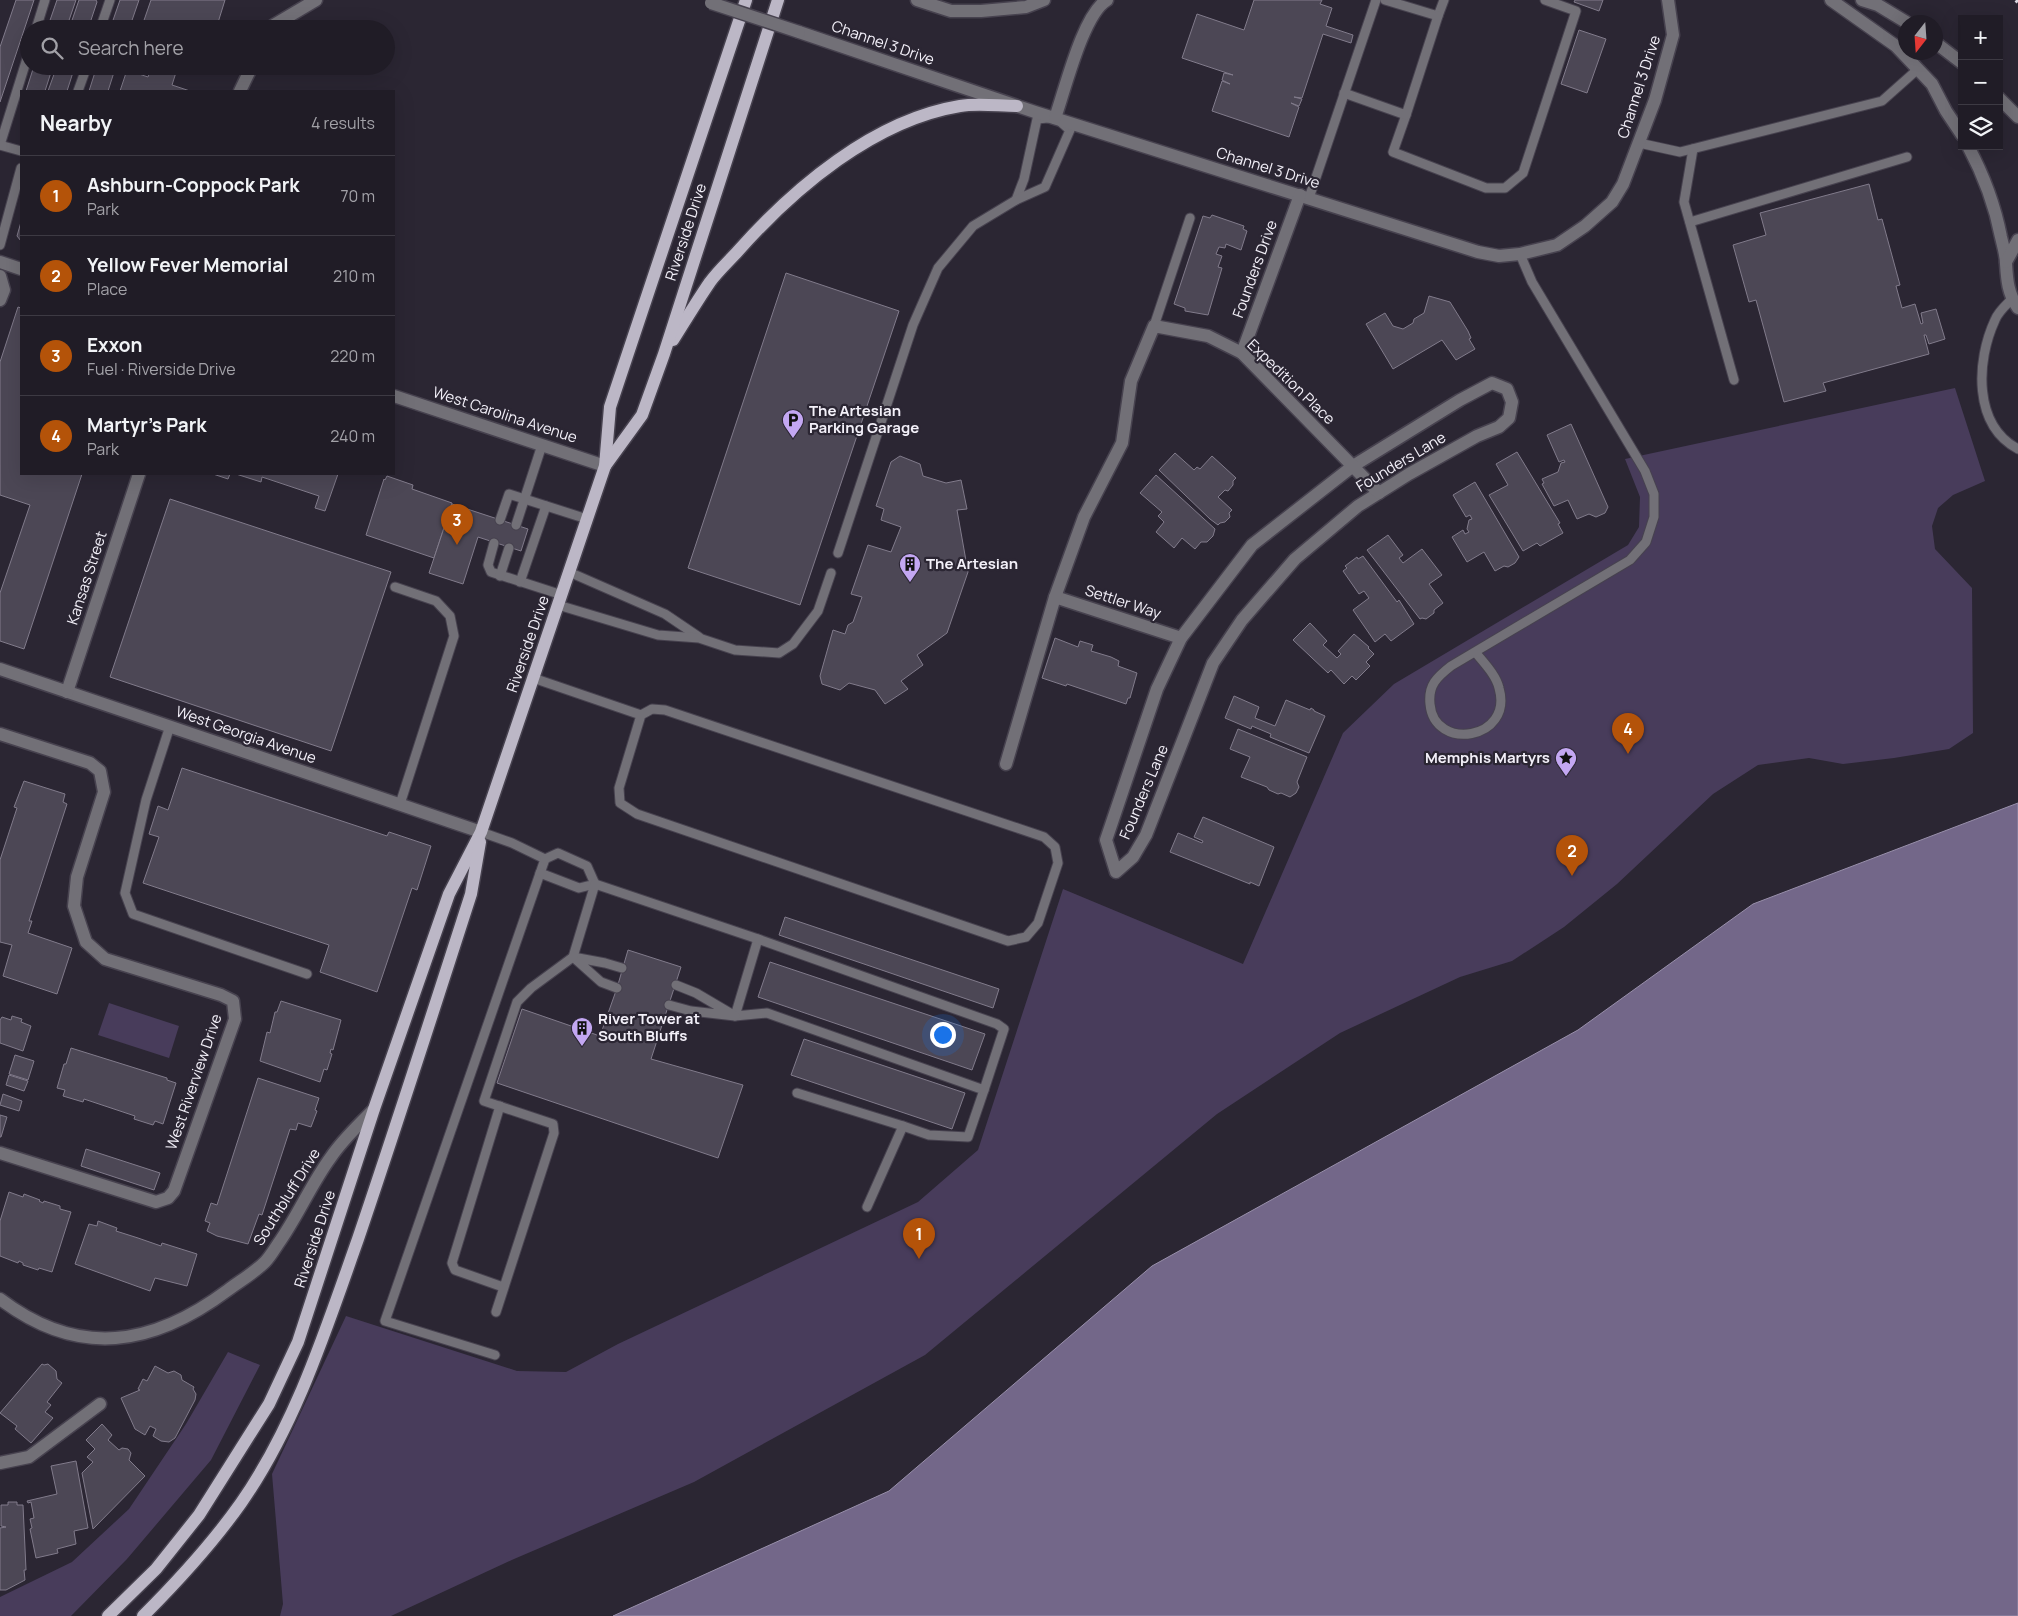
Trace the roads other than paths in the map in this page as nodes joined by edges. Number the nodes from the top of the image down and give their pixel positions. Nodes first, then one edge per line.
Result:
1 (45, 0) edge
2 (110, 0) edge
3 (316, 0) edge
4 (746, 0) edge
5 (778, 0) edge
6 (917, 0) edge
7 (1044, 0) edge
8 (1107, 0) edge
9 (1376, 0) edge
10 (1386, 0) edge
11 (1444, 0) edge
12 (1545, 0) edge
13 (1668, 0) edge
14 (1831, 0) edge
15 (1862, 0) edge
16 (707, 1) edge
17 (1438, 16) junction
18 (1898, 17) edge
19 (39, 20) edge
20 (103, 20) edge
21 (282, 20) edge
22 (1943, 48) edge
23 (1958, 60) edge
24 (1918, 69) junction
25 (22, 75) edge
26 (83, 75) edge
27 (248, 75) edge
28 (78, 90) edge
29 (240, 90) edge
30 (1344, 93) junction
31 (2003, 102) edge
32 (1017, 106) junction
33 (1406, 115) junction
34 (2018, 117) edge
35 (1055, 118) junction
36 (1958, 129) edge
37 (1639, 142) junction
38 (0, 145) edge
39 (1693, 149) junction
40 (1970, 150) edge
41 (20, 152) edge
42 (1907, 157) dead end
43 (20, 172) edge
44 (1304, 197) junction
45 (1016, 200) junction
46 (1190, 218) dead end
47 (1690, 222) junction
48 (2018, 240) edge
49 (0, 245) edge
50 (1520, 254) junction
51 (0, 262) edge
52 (2006, 262) junction
53 (20, 269) edge
54 (0, 276) edge
55 (0, 300) edge
56 (2015, 304) edge
57 (1154, 326) junction
58 (1242, 353) junction
59 (664, 354) junction
60 (1734, 380) dead end
61 (395, 396) edge
62 (542, 445) junction
63 (2018, 449) edge
64 (605, 466) junction
65 (1353, 466) junction
66 (139, 475) edge
67 (1379, 493) junction
68 (524, 498) junction
69 (546, 506) junction
70 (587, 519) junction
71 (500, 520) dead end
72 (516, 525) dead end
73 (494, 543) dead end
74 (509, 548) dead end
75 (838, 553) dead end
76 (569, 572) junction
77 (831, 573) dead end
78 (500, 576) junction
79 (520, 582) junction
80 (395, 586) dead end
81 (1055, 597) junction
82 (560, 600) junction
83 (699, 638) junction
84 (1181, 638) junction
85 (1476, 653) junction
86 (0, 669) edge
87 (533, 678) junction
88 (67, 692) junction
89 (642, 715) junction
90 (170, 726) junction
91 (0, 734) edge
92 (1006, 764) dead end
93 (400, 804) junction
94 (481, 832) junction
95 (545, 859) junction
96 (540, 873) junction
97 (595, 884) junction
98 (758, 939) junction
99 (572, 957) junction
100 (622, 968) dead end
101 (307, 974) dead end
102 (676, 985) dead end
103 (617, 988) dead end
104 (669, 1005) dead end
105 (735, 1016) junction
106 (984, 1090) junction
107 (797, 1093) dead end
108 (500, 1106) junction
109 (374, 1109) junction
110 (903, 1126) junction
111 (0, 1154) edge
112 (867, 1206) dead end
113 (504, 1288) junction
114 (0, 1299) edge
115 (496, 1312) dead end
116 (495, 1355) dead end
117 (100, 1404) dead end
118 (0, 1463) edge
119 (108, 1616) edge
120 (143, 1616) edge

1 - 19 lane
2 - 20 lane
3 - 21 street
4 - 64 main road, Riverside Drive
5 - 59 main road, Riverside Drive
6 - 7 street
8 - 35 street
9 - 30 lane
10 - 17 lane
11 - 17 lane
12 - 33 lane
13 - 37 street, Channel 3 Drive
14 - 24 street
15 - 18 street
16 - 32 street, Channel 3 Drive, bridge
17 - 33 lane
22 - 23 street
24 - 36 street
24 - 39 lane
25 - 38 lane
26 - 28 lane
27 - 29 street
30 - 33 lane
30 - 44 lane
31 - 34 street
32 - 35 street, Channel 3 Drive
32 - 59 main road
35 - 44 street, Channel 3 Drive
35 - 45 lane
35 - 45 lane
37 - 39 lane
37 - 50 street, Channel 3 Drive
38 - 41 lane
39 - 47 lane
40 - 52 street
42 - 47 lane
43 - 49 lane
44 - 50 street, Channel 3 Drive
44 - 58 street, Founders Drive
45 - 75 lane
46 - 57 lane
47 - 60 lane
48 - 52 street
50 - 85 lane
51 - 53 street
52 - 56 street
54 - 55 street
56 - 63 lane
57 - 58 street, Expedition Place
57 - 81 street
58 - 65 street, Expedition Place
59 - 64 main road, Riverside Drive
61 - 62 street, West Carolina Avenue
62 - 64 street, West Carolina Avenue
62 - 68 lane
64 - 70 main road, Riverside Drive
65 - 67 street, Expedition Place
65 - 67 street, Founders Lane
65 - 84 street, Founders Lane
66 - 88 street, Kansas Street
67 - 84 street, Founders Lane
68 - 69 lane
68 - 71 lane
68 - 72 lane
69 - 70 lane
69 - 79 lane
70 - 76 main road, Riverside Drive
73 - 78 lane
74 - 78 lane
76 - 82 main road, Riverside Drive
76 - 83 lane
77 - 83 lane
78 - 79 lane
79 - 82 lane
80 - 93 lane
81 - 84 street, Settler Way
81 - 92 street
82 - 83 lane
82 - 87 main road, Riverside Drive
85 - 85 lane
86 - 88 street, West Georgia Avenue
87 - 89 lane
87 - 94 main road, Riverside Drive
88 - 90 street, West Georgia Avenue
89 - 89 lane
90 - 93 street, West Georgia Avenue
90 - 101 lane
91 - 111 street, West Riverview Drive
93 - 94 street, West Georgia Avenue
94 - 95 lane
94 - 109 main road, Riverside Drive
94 - 120 main road, Riverside Drive
95 - 96 lane
95 - 97 lane
96 - 97 lane
96 - 116 lane
97 - 98 lane
97 - 99 lane
98 - 105 lane
98 - 106 lane
99 - 100 lane
99 - 103 lane
99 - 108 lane
102 - 105 lane
104 - 105 lane
105 - 106 lane
106 - 110 lane
107 - 110 lane
108 - 113 lane
108 - 113 lane
109 - 114 street, Southbluff Drive
109 - 119 main road, Riverside Drive
110 - 112 lane
113 - 115 lane
117 - 118 street

